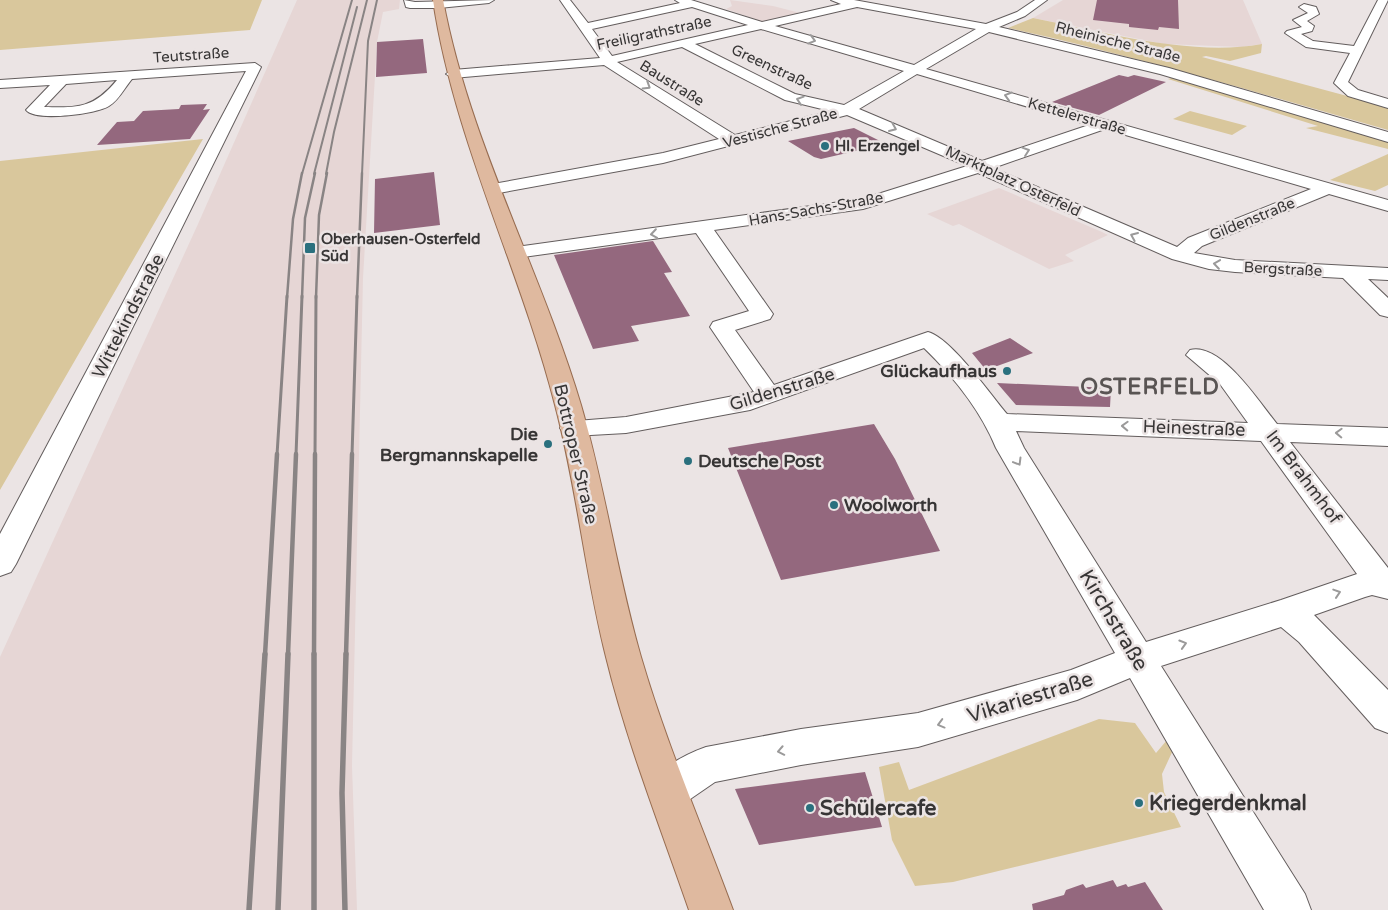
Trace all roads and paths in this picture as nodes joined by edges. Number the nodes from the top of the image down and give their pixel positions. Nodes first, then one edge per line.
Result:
1 (409, 0) edge
2 (489, 0) edge
3 (565, 0) edge
4 (680, 0) edge
5 (836, 0) edge
6 (1042, 0) edge
7 (1383, 0) edge
8 (438, 3) edge
9 (693, 4) junction
10 (858, 4) junction
11 (1304, 7) dead end
12 (765, 26) junction
13 (585, 27) junction
14 (987, 28) junction
15 (685, 44) junction
16 (1357, 50) junction
17 (606, 61) junction
18 (255, 67) joint
19 (915, 70) junction
20 (453, 74) junction
21 (128, 76) junction
22 (62, 80) junction
23 (0, 84) edge
24 (1388, 104) edge
25 (847, 110) junction
26 (1106, 124) junction
27 (1388, 137) edge
28 (733, 141) junction
29 (980, 167) junction
30 (1327, 187) junction
31 (492, 189) junction
32 (1388, 206) edge
33 (702, 227) junction
34 (516, 252) junction
35 (1179, 254) junction
36 (1349, 272) junction
37 (1388, 274) edge
38 (1388, 310) edge
39 (928, 339) joint
40 (1198, 355) dead end
41 (769, 395) junction
42 (999, 422) junction
43 (573, 428) junction
44 (1269, 431) junction
45 (1388, 437) edge
46 (0, 564) edge
47 (1385, 585) edge
48 (1286, 612) junction
49 (1137, 659) junction
50 (1388, 716) edge
51 (669, 790) junction
52 (711, 910) edge
53 (1289, 910) edge

1 - 8 street
2 - 8 street
3 - 13 street, Baustraße
4 - 9 street, Kettelerstraße
5 - 10 street, Rheinische Straße
6 - 14 street, Vestische Straße
7 - 16 street
8 - 20 main road, Bottroper Straße
9 - 12 street, Kettelerstraße
9 - 13 street
10 - 12 street, Freiligrathstraße
10 - 14 street, Rheinische Straße
11 - 16 street
12 - 15 street, Freiligrathstraße
12 -> 19 street, Kettelerstraße
13 - 17 street, Baustraße
14 - 19 street, Vestische Straße
14 - 27 street, Rheinische Straße
15 - 17 street, Freiligrathstraße
25 -> 15 street, Greenstraße
16 - 24 street
17 - 20 street, Freiligrathstraße
17 -> 28 street, Baustraße
18 - 21 street, Teutstraße
18 - 46 street, Wittekindstraße
19 - 25 street, Vestische Straße
26 -> 19 street, Kettelerstraße
20 - 31 main road, Bottroper Straße
21 - 22 street, Teutstraße
21 - 22 street
22 - 23 street, Teutstraße
25 - 28 street, Vestische Straße
25 -> 29 street, Marktplatz Osterfeld
29 -> 26 street, Hans-Sachs-Straße
26 - 30 street, Kettelerstraße
28 - 31 street, Vestische Straße
29 - 33 street, Hans-Sachs-Straße
35 -> 29 street, Marktplatz Osterfeld
30 - 32 street, Kettelerstraße
30 - 35 street, Gildenstraße
31 - 34 main road, Bottroper Straße
33 -> 34 street, Hans-Sachs-Straße
33 - 41 street
34 - 43 main road, Bottroper Straße
36 -> 35 street, Bergstraße
36 - 37 street, Bergstraße
36 - 38 street
39 - 41 street, Gildenstraße
39 - 42 street, Kirchstraße
40 - 44 street, Im Brahmhof
41 - 43 street, Gildenstraße
44 -> 42 street, Heinestraße
42 -> 49 street, Kirchstraße
43 - 51 main road, Bottroper Straße
45 -> 44 street, Heinestraße
44 - 47 street, Im Brahmhof
48 -> 47 street, Vikariestraße
49 -> 48 street, Vikariestraße
48 - 50 street
49 -> 51 street, Vikariestraße
49 - 53 street, Kirchstraße
51 - 52 main road, Bottroper Straße

